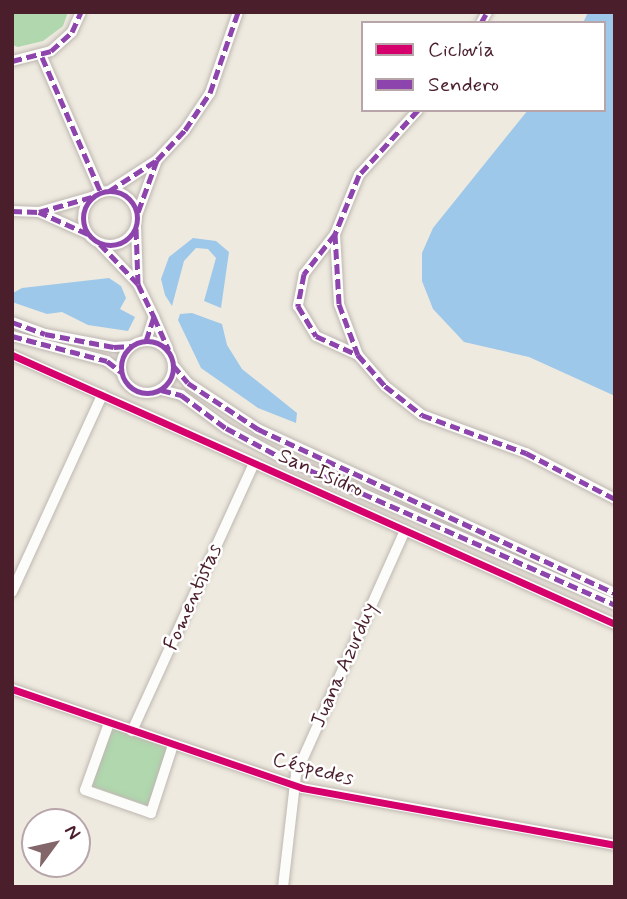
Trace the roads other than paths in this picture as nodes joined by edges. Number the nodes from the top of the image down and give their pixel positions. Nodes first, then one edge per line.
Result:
1 (81, 12) edge
2 (237, 12) edge
3 (42, 57) junction
4 (12, 61) edge
5 (416, 112) edge
6 (157, 160) junction
7 (102, 194) junction
8 (12, 211) edge
9 (39, 212) junction
10 (136, 220) junction
11 (335, 234) junction
12 (93, 238) junction
13 (138, 284) junction
14 (154, 317) junction
15 (12, 322) edge
16 (12, 336) edge
17 (146, 341) junction
18 (132, 345) junction
19 (12, 355) edge
20 (358, 355) junction
21 (172, 361) junction
22 (121, 372) junction
23 (161, 390) junction
24 (102, 395) junction
25 (254, 463) junction
26 (615, 499) edge
27 (408, 500) junction
28 (403, 510) junction
29 (405, 530) junction
30 (12, 592) edge
31 (611, 597) edge
32 (615, 624) edge
33 (12, 689) edge
34 (109, 723) junction
35 (132, 731) junction
36 (173, 746) junction
37 (292, 785) junction
38 (615, 845) edge
39 (283, 887) edge

1 - 3 street
2 - 6 street
3 - 4 street
3 - 7 street
5 - 11 street
6 - 7 street
6 - 10 street
7 - 9 street
7 - 10 street
7 - 12 street
8 - 9 street
9 - 12 street
10 - 12 street
10 - 13 street
11 - 20 street
11 - 20 street
12 - 13 street
13 - 14 street
14 - 17 street
14 - 21 street
15 - 18 street
16 - 22 street
17 - 18 street
17 - 21 street
18 - 22 street
19 - 24 street, San Isidro
20 - 26 street
21 - 23 street
21 - 27 street
22 - 23 street
23 - 28 street
24 - 25 street, San Isidro
24 - 30 street
25 - 29 street, San Isidro
25 - 35 street, Fomentistas
27 - 28 street
27 - 31 street
28 - 31 street
29 - 32 street, San Isidro
29 - 37 street, Juana Azurduy
33 - 34 street, Céspedes
34 - 35 street, Céspedes
34 - 36 street
35 - 36 street, Céspedes
36 - 37 street, Céspedes
37 - 38 street, Céspedes
37 - 39 street, Juana Azurduy

